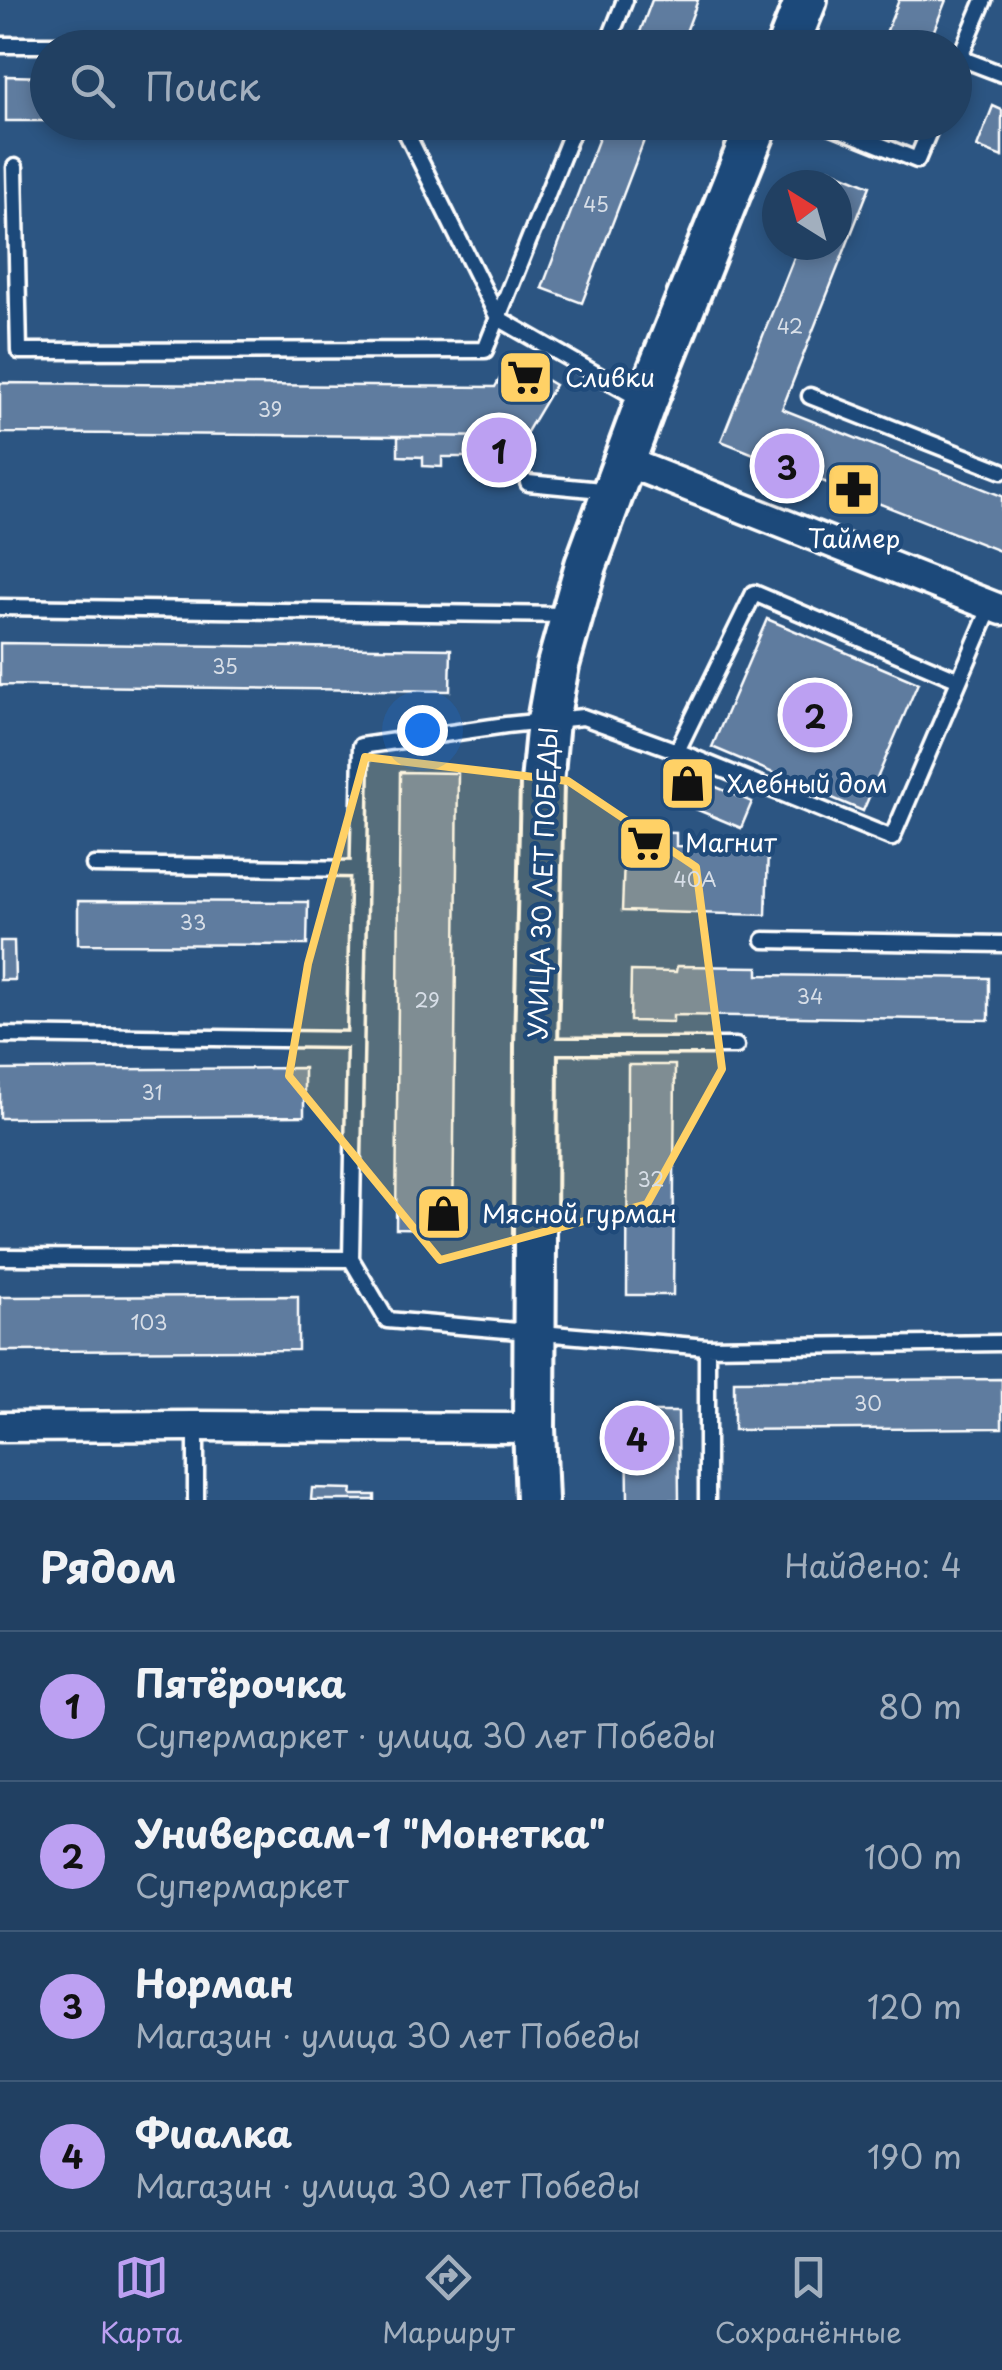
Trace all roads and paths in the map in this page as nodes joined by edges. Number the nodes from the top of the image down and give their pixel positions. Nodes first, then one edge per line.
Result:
1 (626, 0) edge
2 (806, 0) edge
3 (984, 0) edge
4 (614, 30) edge
5 (794, 30) edge
6 (971, 30) edge
7 (0, 44) edge
8 (30, 44) edge
9 (972, 67) edge
10 (1002, 74) edge
11 (410, 140) edge
12 (569, 140) edge
13 (751, 140) edge
14 (867, 140) edge
15 (925, 140) edge
16 (15, 167) dead end
17 (498, 318) junction
18 (810, 396) dead end
19 (646, 402) junction
20 (1002, 471) edge
21 (618, 476) junction
22 (528, 483) dead end
23 (0, 607) edge
24 (996, 608) edge
25 (572, 616) junction
26 (959, 680) junction
27 (548, 722) junction
28 (678, 751) junction
29 (94, 866) dead end
30 (358, 869) junction
31 (764, 940) dead end
32 (1002, 944) edge
33 (0, 1035) edge
34 (355, 1040) junction
35 (536, 1046) junction
36 (736, 1046) dead end
37 (0, 1258) edge
38 (351, 1259) junction
39 (534, 1331) junction
40 (1002, 1344) edge
41 (707, 1346) junction
42 (196, 1426) junction
43 (0, 1427) edge
44 (534, 1428) junction
45 (196, 1500) edge
46 (537, 1500) edge
47 (707, 1500) edge

1 - 4 lane
2 - 5 main road
3 - 6 lane
7 - 8 lane
9 - 10 lane
11 - 17 lane
12 - 17 lane
13 - 19 main road, УЛИЦА 30 ЛЕТ ПОБЕДЫ
14 - 15 lane
16 - 17 lane
17 - 19 lane
18 - 20 lane
19 - 21 main road, УЛИЦА 30 ЛЕТ ПОБЕДЫ
21 - 22 lane
21 - 24 street
21 - 25 main road, УЛИЦА 30 ЛЕТ ПОБЕДЫ
23 - 25 lane
24 - 26 lane
25 - 27 main road, УЛИЦА 30 ЛЕТ ПОБЕДЫ
26 - 28 lane
26 - 28 lane
27 - 28 lane
27 - 30 lane
27 - 35 main road, УЛИЦА 30 ЛЕТ ПОБЕДЫ
29 - 30 lane
30 - 34 lane
31 - 32 lane
33 - 34 lane
34 - 38 lane
35 - 36 lane
35 - 39 main road, УЛИЦА 30 ЛЕТ ПОБЕДЫ
37 - 38 lane
38 - 39 lane
39 - 41 lane
39 - 44 main road, УЛИЦА 30 ЛЕТ ПОБЕДЫ
40 - 41 lane
41 - 47 lane
42 - 43 street
42 - 44 street
42 - 45 lane
44 - 46 main road, УЛИЦА 30 ЛЕТ ПОБЕДЫ

